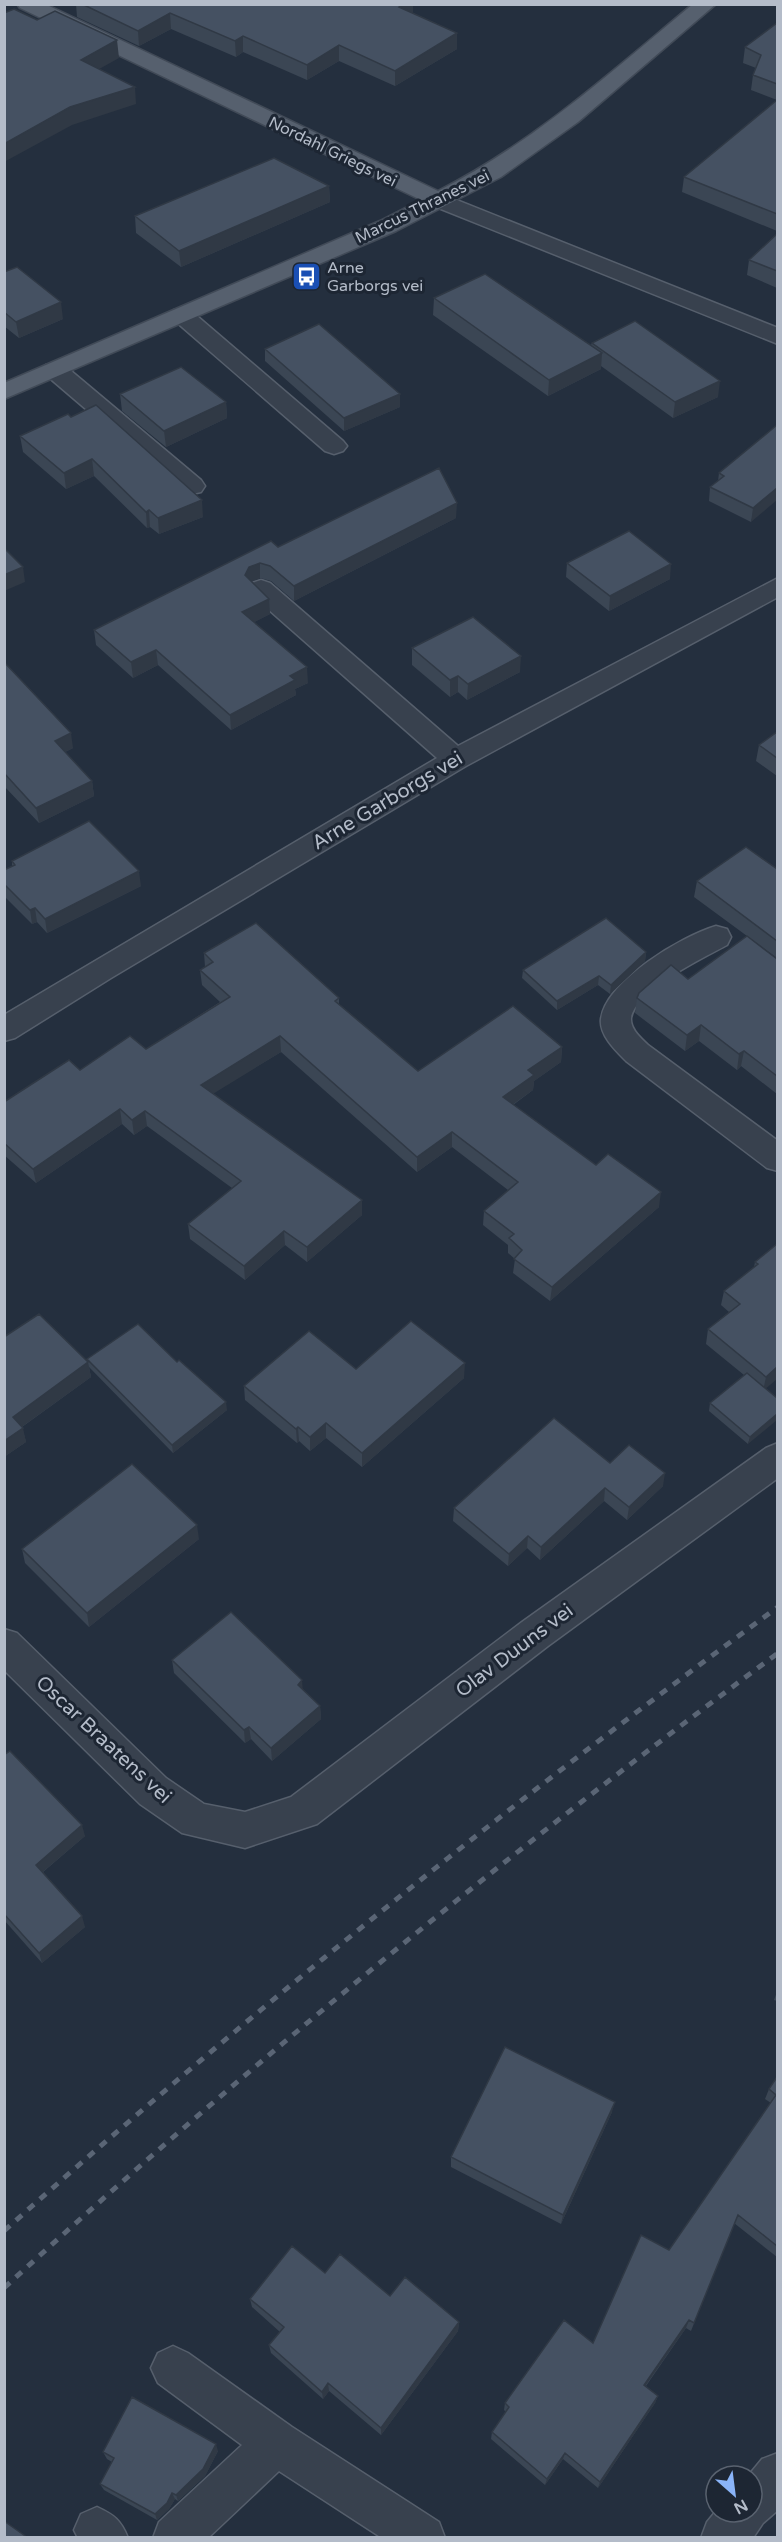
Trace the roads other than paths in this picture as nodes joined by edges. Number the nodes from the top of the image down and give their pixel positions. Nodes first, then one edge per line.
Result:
1 (27, 4) edge
2 (706, 4) edge
3 (439, 200) junction
4 (182, 315) junction
5 (777, 337) edge
6 (55, 370) junction
7 (4, 392) edge
8 (334, 446) dead end
9 (192, 486) dead end
10 (777, 586) edge
11 (261, 589) edge
12 (456, 759) junction
13 (716, 937) dead end
14 (4, 1030) edge
15 (777, 1159) edge
16 (777, 1458) edge
17 (4, 1645) edge
18 (245, 1830) joint
19 (173, 2368) dead end
20 (276, 2443) junction
21 (777, 2475) edge
22 (764, 2491) edge
23 (735, 2524) edge
24 (175, 2538) edge
25 (423, 2538) edge
26 (723, 2538) edge

1 - 3 main road, Nordahl Griegs vei
2 - 3 main road, Marcus Thranes vei
3 - 4 main road, Marcus Thranes vei
3 - 5 street, Nordahl Griegs vei
4 - 6 main road, Marcus Thranes vei
4 - 8 street
6 - 7 main road, Marcus Thranes vei
6 - 9 street
10 - 12 street, Arne Garborgs vei
11 - 12 street
12 - 14 street, Arne Garborgs vei
13 - 15 street
16 - 18 street, Olav Duuns vei
17 - 18 street, Oscar Braatens vei
19 - 20 street
20 - 24 street
20 - 25 street
21 - 22 street
23 - 26 street

